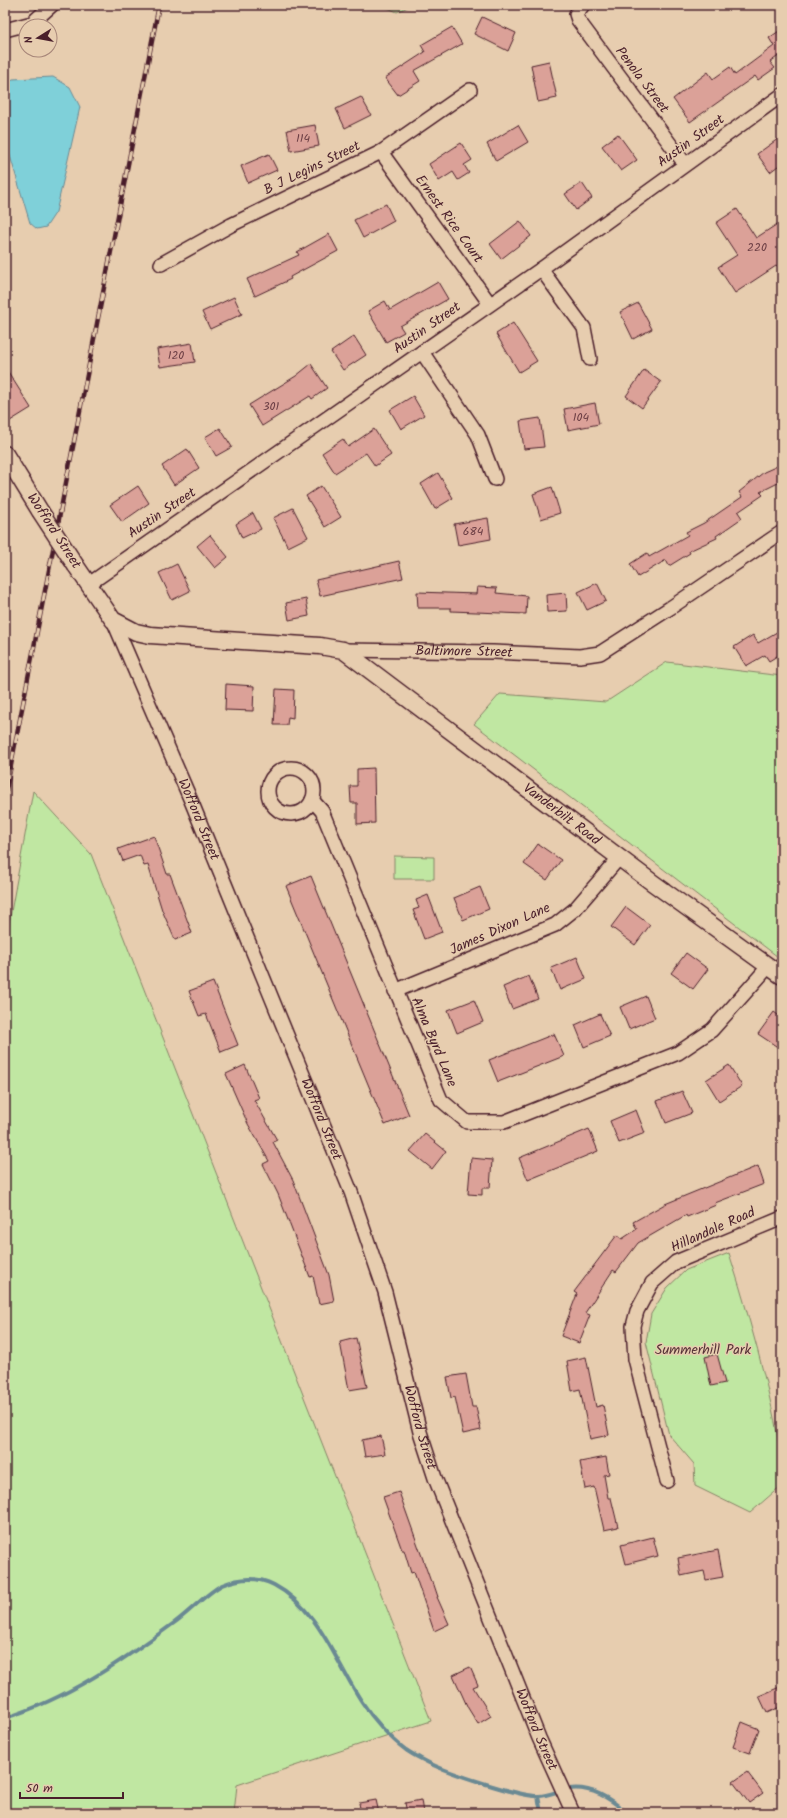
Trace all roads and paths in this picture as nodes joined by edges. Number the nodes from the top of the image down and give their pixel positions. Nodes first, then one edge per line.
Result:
1 (52, 5) edge
2 (580, 9) edge
3 (5, 30) edge
4 (470, 90) dead end
5 (782, 95) edge
6 (381, 152) junction
7 (686, 164) junction
8 (161, 264) dead end
9 (541, 269) junction
10 (490, 304) junction
11 (422, 352) junction
12 (590, 359) dead end
13 (5, 454) edge
14 (495, 479) dead end
15 (782, 532) edge
16 (89, 584) junction
17 (113, 620) junction
18 (342, 650) junction
19 (312, 800) dead end
20 (620, 858) junction
21 (768, 967) junction
22 (782, 976) edge
23 (395, 991) junction
24 (782, 1218) edge
25 (668, 1481) dead end
26 (572, 1810) edge

1 - 3 street
2 - 7 street, Penola Street
4 - 6 street, B J Legins Street
5 - 7 street, Austin Street
6 - 8 street, B J Legins Street
6 - 10 street, Ernest Rice Court
7 - 9 street, Austin Street
9 - 10 street, Austin Street
9 - 12 street
10 - 11 street, Austin Street
11 - 14 street
11 - 16 street, Austin Street
13 - 16 street, Wofford Street, bridge
15 - 18 street, Baltimore Street
16 - 17 street, Wofford Street
17 - 18 street, Baltimore Street
17 - 26 street, Wofford Street
18 - 20 street, Vanderbilt Road
19 - 23 street, Alma Byrd Lane
20 - 21 street, Vanderbilt Road
20 - 23 street, James Dixon Lane
21 - 22 street, Vanderbilt Road
21 - 23 street, Alma Byrd Lane
24 - 25 street, Hillandale Road

